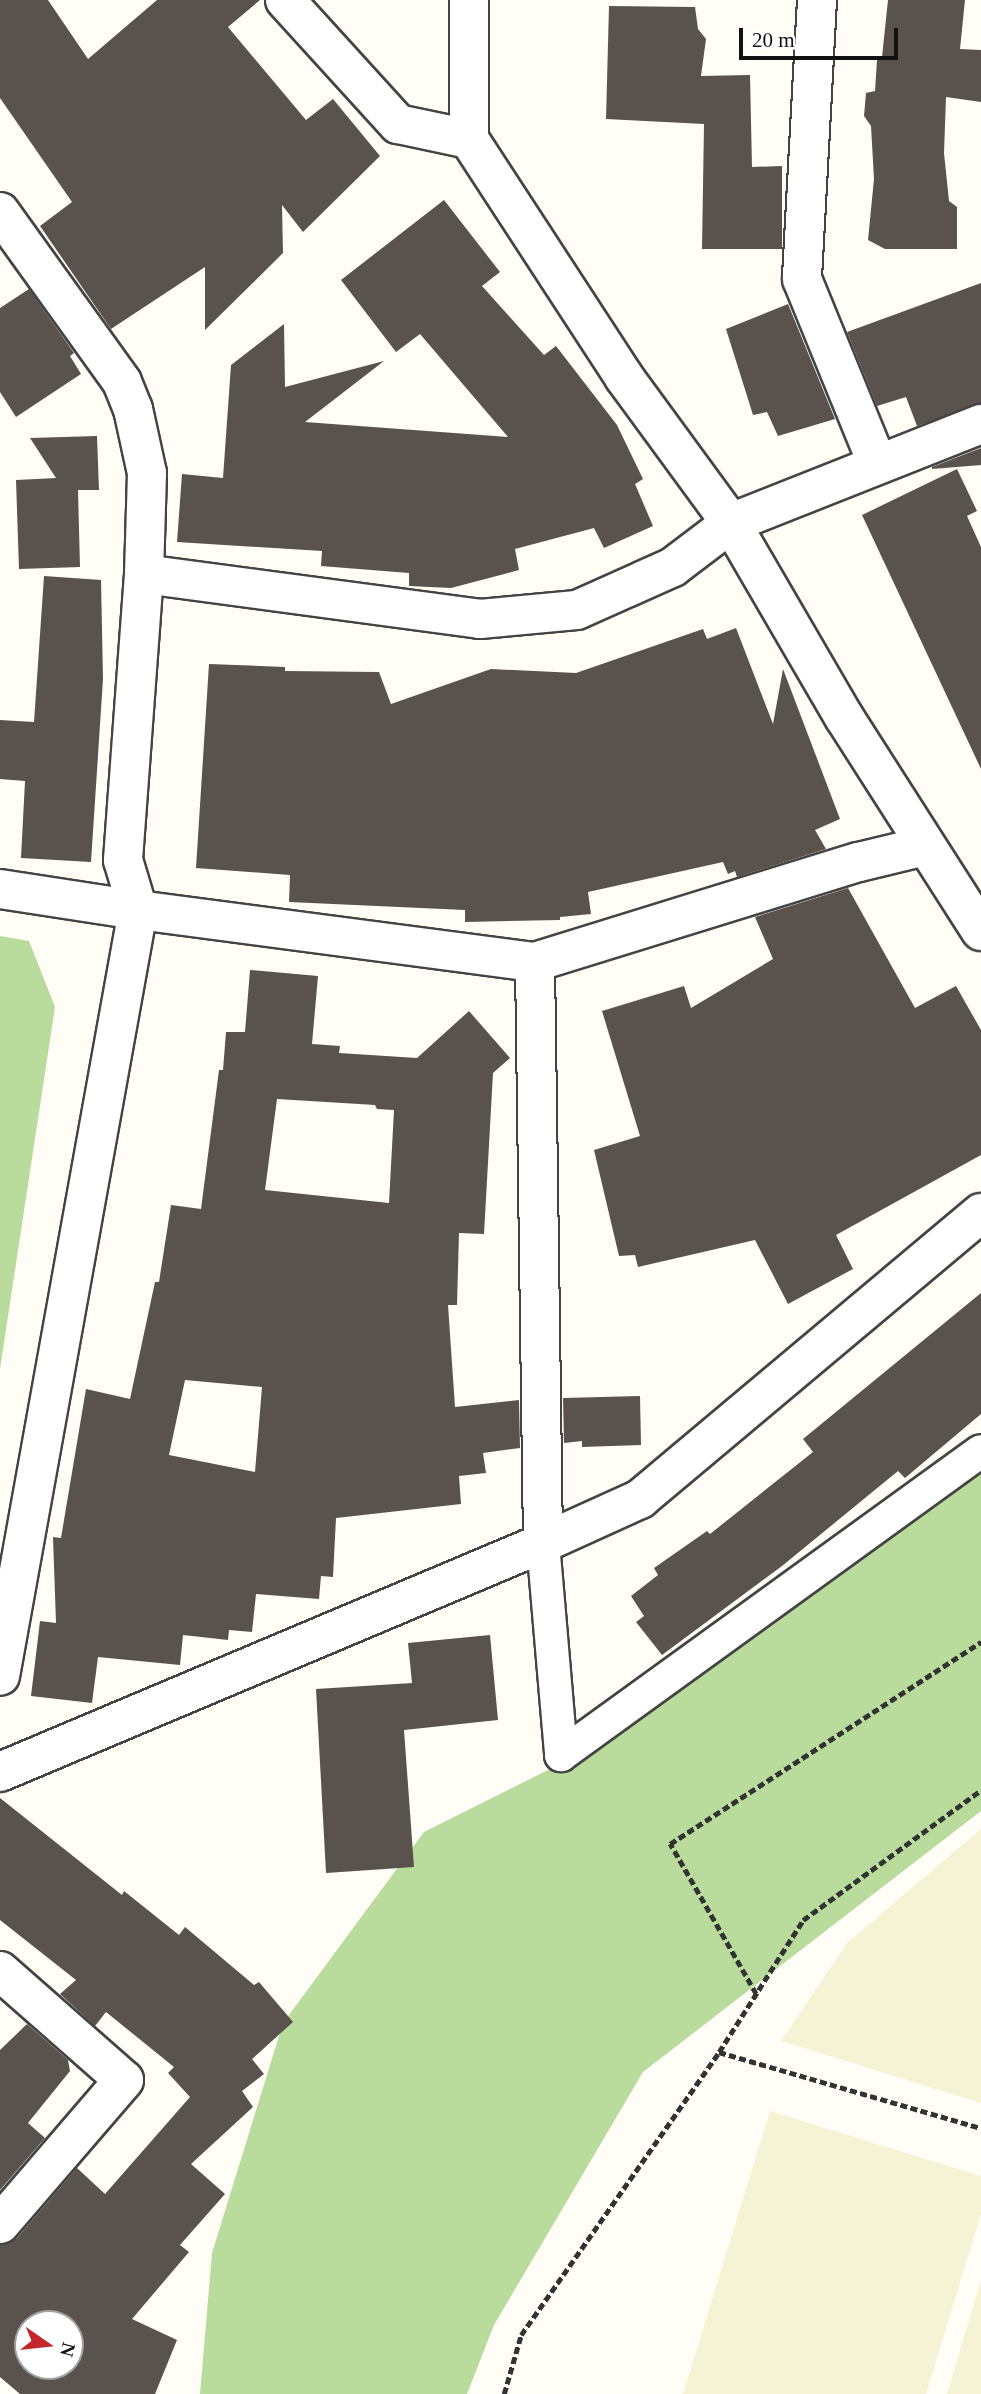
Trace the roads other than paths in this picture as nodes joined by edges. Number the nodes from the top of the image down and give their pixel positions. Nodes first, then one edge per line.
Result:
1 (285, 0) edge
2 (469, 0) edge
3 (817, 0) edge
4 (469, 139) junction
5 (0, 212) edge
6 (981, 424) edge
7 (877, 463) junction
8 (732, 523) junction
9 (144, 574) junction
10 (925, 846) junction
11 (967, 882) edge
12 (0, 889) edge
13 (138, 910) junction
14 (981, 931) edge
15 (535, 962) junction
16 (981, 1213) edge
17 (981, 1451) edge
18 (543, 1543) junction
19 (0, 1676) edge
20 (0, 1772) edge
21 (0, 1971) edge
22 (0, 2224) edge

1 - 4 street
2 - 4 street
3 - 7 street
4 - 8 street
5 - 9 street
6 - 7 street
7 - 8 street
8 - 9 street
8 - 10 street
9 - 13 street
10 - 11 street
10 - 15 street
11 - 14 street
12 - 13 street
13 - 15 street
13 - 19 street
15 - 18 street
16 - 18 street
17 - 18 lane
18 - 20 street
21 - 22 street

